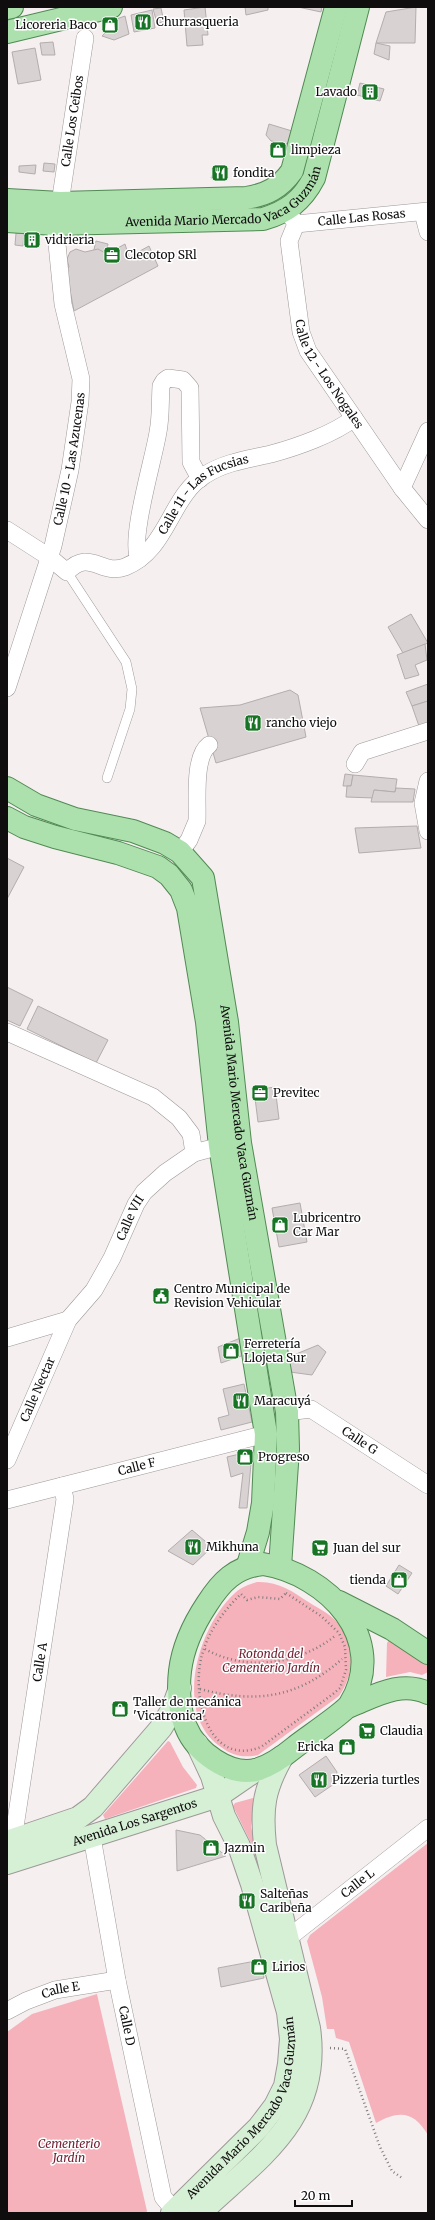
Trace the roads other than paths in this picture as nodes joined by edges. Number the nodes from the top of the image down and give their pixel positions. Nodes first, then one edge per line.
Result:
1 (12, 7) edge
2 (111, 7) edge
3 (336, 7) edge
4 (358, 7) edge
5 (7, 8) edge
6 (7, 32) edge
7 (85, 38) dead end
8 (274, 190) junction
9 (7, 200) edge
10 (426, 212) edge
11 (58, 214) junction
12 (291, 217) junction
13 (7, 221) edge
14 (428, 232) edge
15 (354, 418) junction
16 (428, 431) edge
17 (200, 479) junction
18 (402, 488) junction
19 (428, 520) edge
20 (7, 530) edge
21 (49, 557) junction
22 (139, 559) junction
23 (67, 572) junction
24 (7, 688) edge
25 (428, 731) edge
26 (209, 745) dead end
27 (355, 764) dead end
28 (107, 778) dead end
29 (428, 781) edge
30 (7, 788) edge
31 (7, 818) edge
32 (101, 824) junction
33 (428, 831) edge
34 (95, 848) junction
35 (180, 852) junction
36 (7, 1032) edge
37 (230, 1145) junction
38 (194, 1153) junction
39 (68, 1320) junction
40 (7, 1338) edge
41 (287, 1412) junction
42 (266, 1434) junction
43 (7, 1460) edge
44 (428, 1485) edge
45 (62, 1486) junction
46 (7, 1500) edge
47 (248, 1566) junction
48 (280, 1567) junction
49 (336, 1600) junction
50 (428, 1653) edge
51 (189, 1689) junction
52 (428, 1693) edge
53 (350, 1706) junction
54 (197, 1744) junction
55 (282, 1757) junction
56 (256, 1770) junction
57 (218, 1796) junction
58 (428, 1828) edge
59 (92, 1837) junction
60 (12, 1840) edge
61 (7, 1862) edge
62 (278, 1942) junction
63 (117, 1980) junction
64 (7, 2012) edge
65 (174, 2212) edge
66 (200, 2213) edge

1 - 5 main road
2 - 6 main road
3 - 8 main road, Avenida Mario Mercado Vaca Guzmán
4 - 12 main road, Avenida Mario Mercado Vaca Guzmán
7 - 11 street, Calle Los Ceibos
8 - 11 main road, Avenida Mario Mercado Vaca Guzmán
8 - 12 main road
9 - 11 main road, Avenida Mario Mercado Vaca Guzmán
10 - 12 street, Calle Las Rosas
10 - 14 street
11 - 12 main road, Avenida Mario Mercado Vaca Guzmán
11 - 13 main road, Avenida Mario Mercado Vaca Guzmán
11 - 21 street, Calle 10 - Las Azucenas
12 - 15 street, Calle 12 - Los Nogales
15 - 17 street, Calle 11 - Las Fucsias
15 - 18 street, Calle 12 - Los Nogales
16 - 18 street
17 - 22 street, Calle 11 - Las Fucsias
17 - 22 street
18 - 19 street, Calle 12 - Los Nogales
20 - 21 street
21 - 23 street
21 - 24 street, Calle 10 - Las Azucenas
22 - 23 street, Calle 11 - Las Fucsias
23 - 28 lane
25 - 27 street
26 - 35 street
29 - 33 street
30 - 32 main road, Avenida Mario Mercado Vaca Guzmán
31 - 34 main road, Avenida Mario Mercado Vaca Guzmán
32 - 34 main road
32 - 35 main road, Avenida Mario Mercado Vaca Guzmán
34 - 37 main road, Avenida Mario Mercado Vaca Guzmán
35 - 37 main road, Avenida Mario Mercado Vaca Guzmán
36 - 38 street
37 - 38 street, Calle VII
37 - 41 main road, Avenida Mario Mercado Vaca Guzmán
37 - 42 main road, Avenida Mario Mercado Vaca Guzmán
38 - 39 street, Calle VII
39 - 40 street
39 - 43 street, Calle Nectar
41 - 42 main road
41 - 44 street, Calle G
41 - 48 main road, Avenida Mario Mercado Vaca Guzmán
42 - 45 street, Calle F
42 - 47 main road, Avenida Mario Mercado Vaca Guzmán
45 - 46 street, Calle F
45 - 60 street, Calle A
47 - 48 main road, Avenida Mario Mercado Vaca Guzmán
47 - 51 main road, Avenida Mario Mercado Vaca Guzmán
48 - 49 main road, Avenida Mario Mercado Vaca Guzmán
49 - 50 main road
49 - 53 main road, Avenida Mario Mercado Vaca Guzmán
51 - 54 main road, Avenida Mario Mercado Vaca Guzmán
51 - 60 main road, Avenida Los Sargentos
52 - 53 main road
53 - 55 main road, Avenida Mario Mercado Vaca Guzmán
54 - 56 main road, Avenida Mario Mercado Vaca Guzmán
54 - 57 main road, Avenida Mario Mercado Vaca Guzmán
55 - 56 main road, Avenida Mario Mercado Vaca Guzmán
55 - 62 main road, Avenida Mario Mercado Vaca Guzmán
56 - 57 main road, Avenida Los Sargentos
57 - 59 main road, Avenida Los Sargentos
57 - 62 main road, Avenida Mario Mercado Vaca Guzmán
58 - 62 street, Calle L
59 - 61 main road, Avenida Los Sargentos
59 - 63 street, Calle D
62 - 65 main road, Avenida Mario Mercado Vaca Guzmán
62 - 66 main road, Avenida Mario Mercado Vaca Guzmán
63 - 64 street, Calle E
63 - 65 street, Calle D

